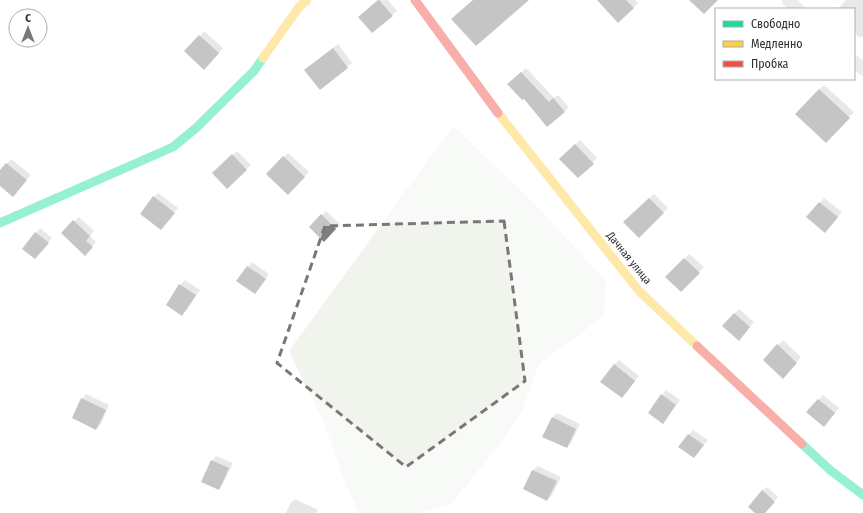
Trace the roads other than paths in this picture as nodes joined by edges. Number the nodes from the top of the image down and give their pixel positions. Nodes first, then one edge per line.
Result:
1 (307, 0) edge
2 (415, 0) edge
3 (788, 0) edge
4 (797, 8) edge
5 (855, 62) edge
6 (863, 69) edge
7 (0, 223) edge
8 (863, 495) edge

1 - 7 street
2 - 8 street, Дачная улица
3 - 4 street
5 - 6 street

